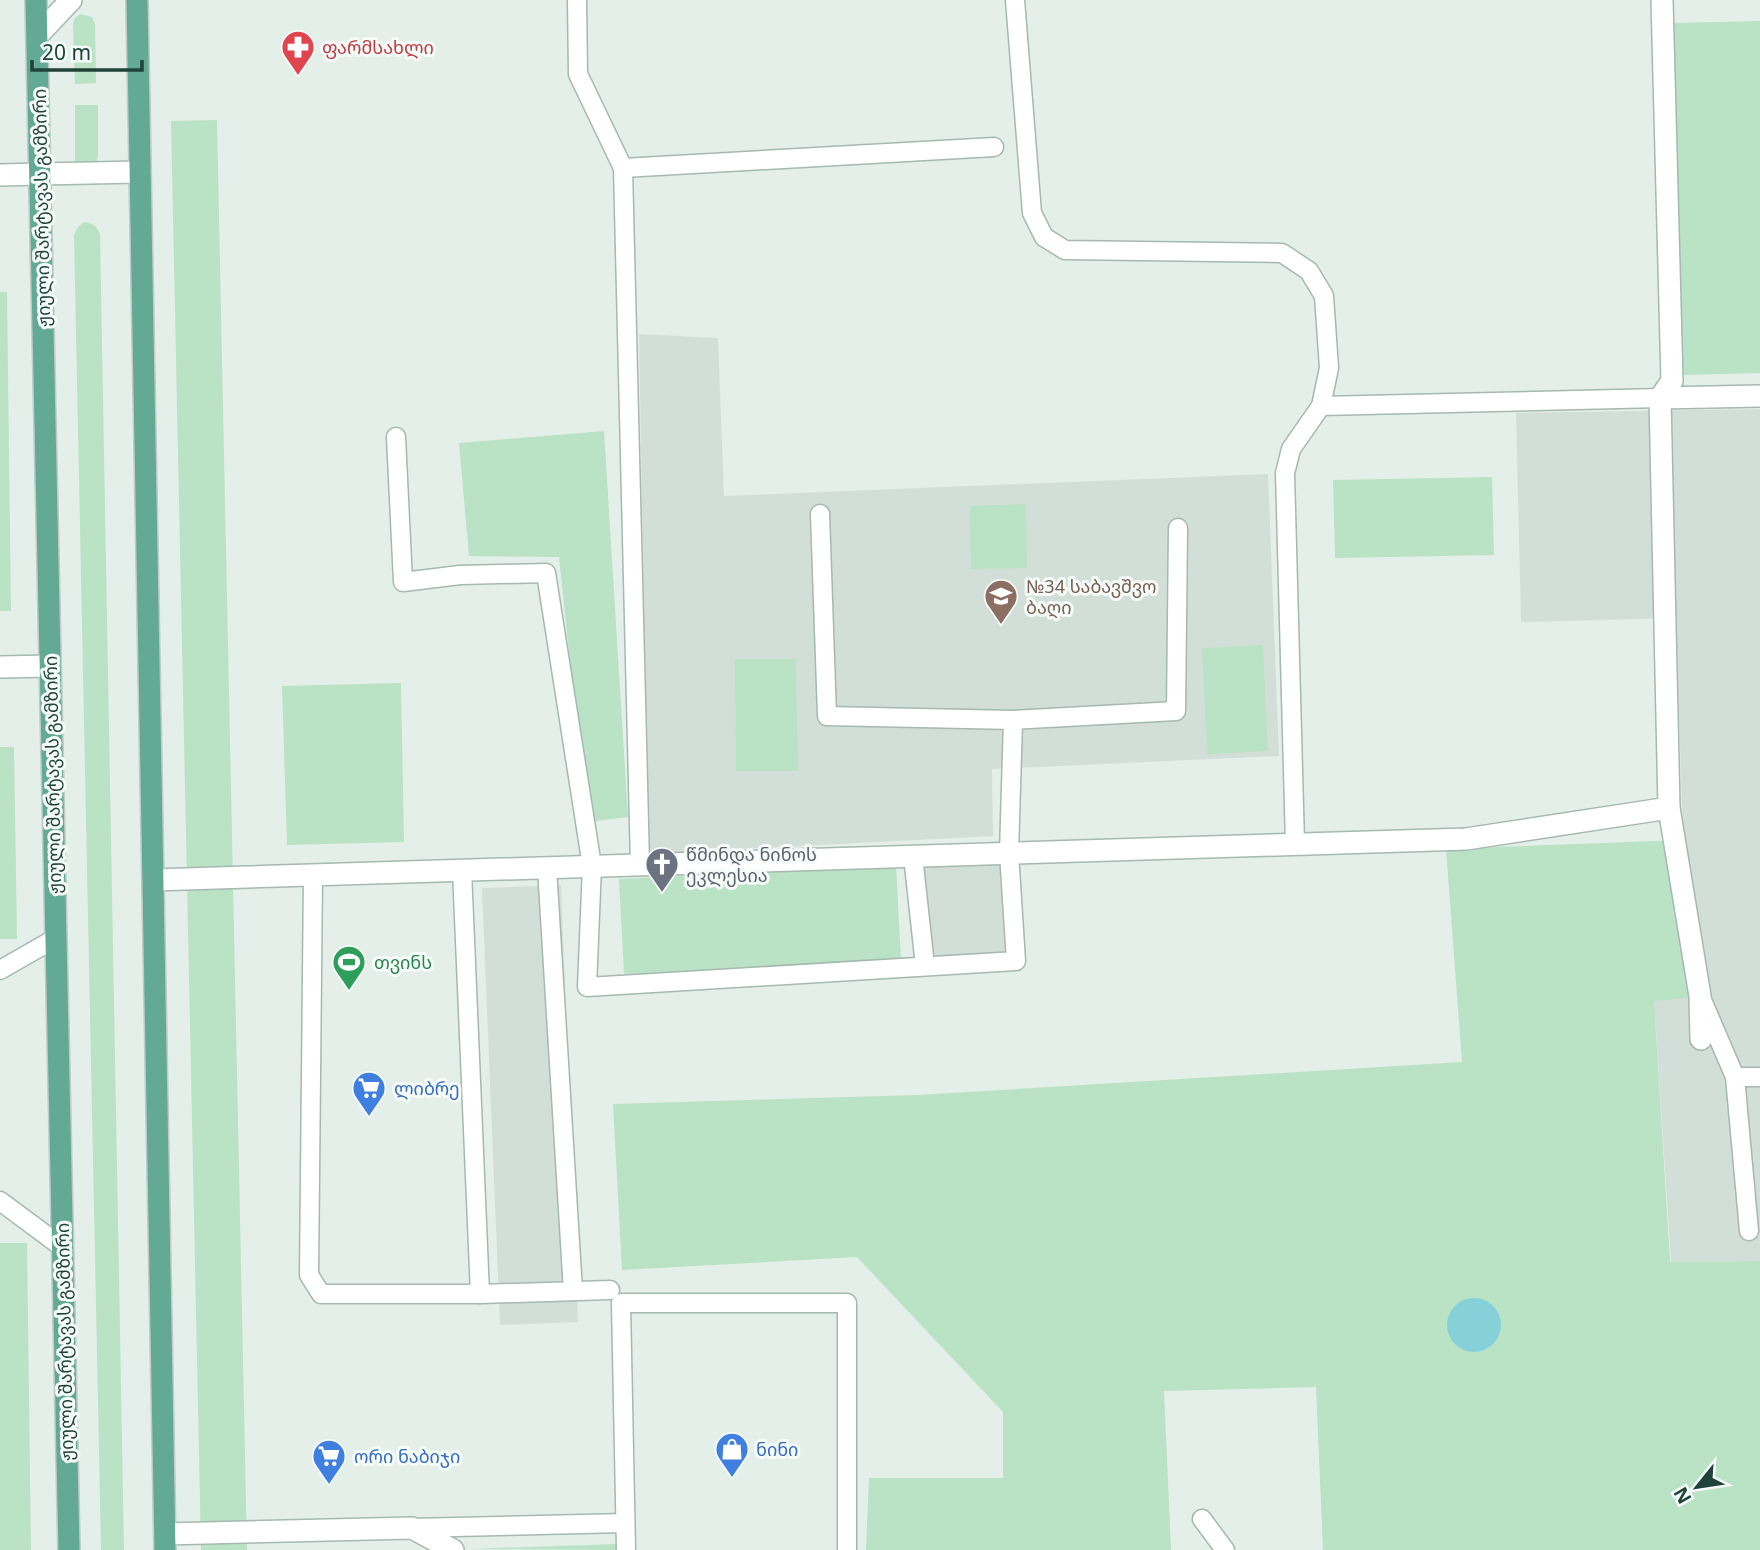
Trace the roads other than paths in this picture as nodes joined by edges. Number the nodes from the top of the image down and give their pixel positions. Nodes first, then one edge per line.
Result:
1 (36, 0) edge
2 (72, 0) edge
3 (137, 0) edge
4 (577, 0) edge
5 (1016, 0) edge
6 (1662, 0) edge
7 (37, 36) junction
8 (994, 147) dead end
9 (623, 168) junction
10 (140, 172) junction
11 (40, 174) junction
12 (0, 176) edge
13 (1760, 396) edge
14 (1660, 398) junction
15 (1321, 406) junction
16 (396, 437) dead end
17 (820, 514) dead end
18 (1178, 528) dead end
19 (50, 666) junction
20 (0, 667) edge
21 (1013, 720) junction
22 (1669, 808) junction
23 (1295, 844) junction
24 (1009, 853) junction
25 (913, 856) junction
26 (640, 865) junction
27 (592, 866) junction
28 (547, 867) junction
29 (462, 870) junction
30 (313, 875) junction
31 (153, 880) junction
32 (56, 938) junction
33 (925, 967) junction
34 (0, 970) edge
35 (1700, 996) junction
36 (1701, 1039) dead end
37 (1735, 1077) junction
38 (1760, 1077) edge
39 (0, 1201) edge
40 (1749, 1231) dead end
41 (62, 1247) junction
42 (610, 1290) dead end
43 (573, 1291) junction
44 (480, 1294) junction
45 (1202, 1519) dead end
46 (625, 1523) junction
47 (412, 1528) junction
48 (165, 1542) edge
49 (69, 1550) edge
50 (453, 1550) edge
51 (626, 1550) edge
52 (847, 1550) edge
53 (1225, 1550) edge

1 - 7 main road, ჟიული შარტავას გამზირი
2 - 7 street
3 - 10 main road
4 - 9 lane
5 - 15 lane
6 - 14 street
7 - 11 main road, ჟიული შარტავას გამზირი
8 - 9 lane
9 - 26 lane
10 - 11 street
10 - 31 main road
11 - 12 street
11 - 19 main road, ჟიული შარტავას გამზირი
13 - 14 street
14 - 15 lane
14 - 22 street
15 - 23 lane
16 - 27 lane
17 - 21 lane
18 - 21 lane
19 - 20 street
19 - 32 main road, ჟიული შარტავას გამზირი
21 - 24 lane
22 - 23 street
22 - 35 street
23 - 24 street
24 - 25 street
24 - 33 lane
25 - 26 street
25 - 33 lane
26 - 27 street
27 - 28 street
27 - 33 lane
28 - 29 street
28 - 43 lane
29 - 30 street
29 - 44 lane
30 - 31 street
30 - 44 lane
31 - 48 main road
32 - 34 lane
32 - 41 main road, ჟიული შარტავას გამზირი
35 - 36 street
35 - 37 lane
37 - 38 lane
37 - 40 lane
39 - 41 lane
41 - 49 main road, ჟიული შარტავას გამზირი
42 - 43 lane
43 - 44 lane
45 - 53 lane
46 - 47 lane
46 - 51 lane
46 - 52 lane
47 - 48 street
47 - 50 street

